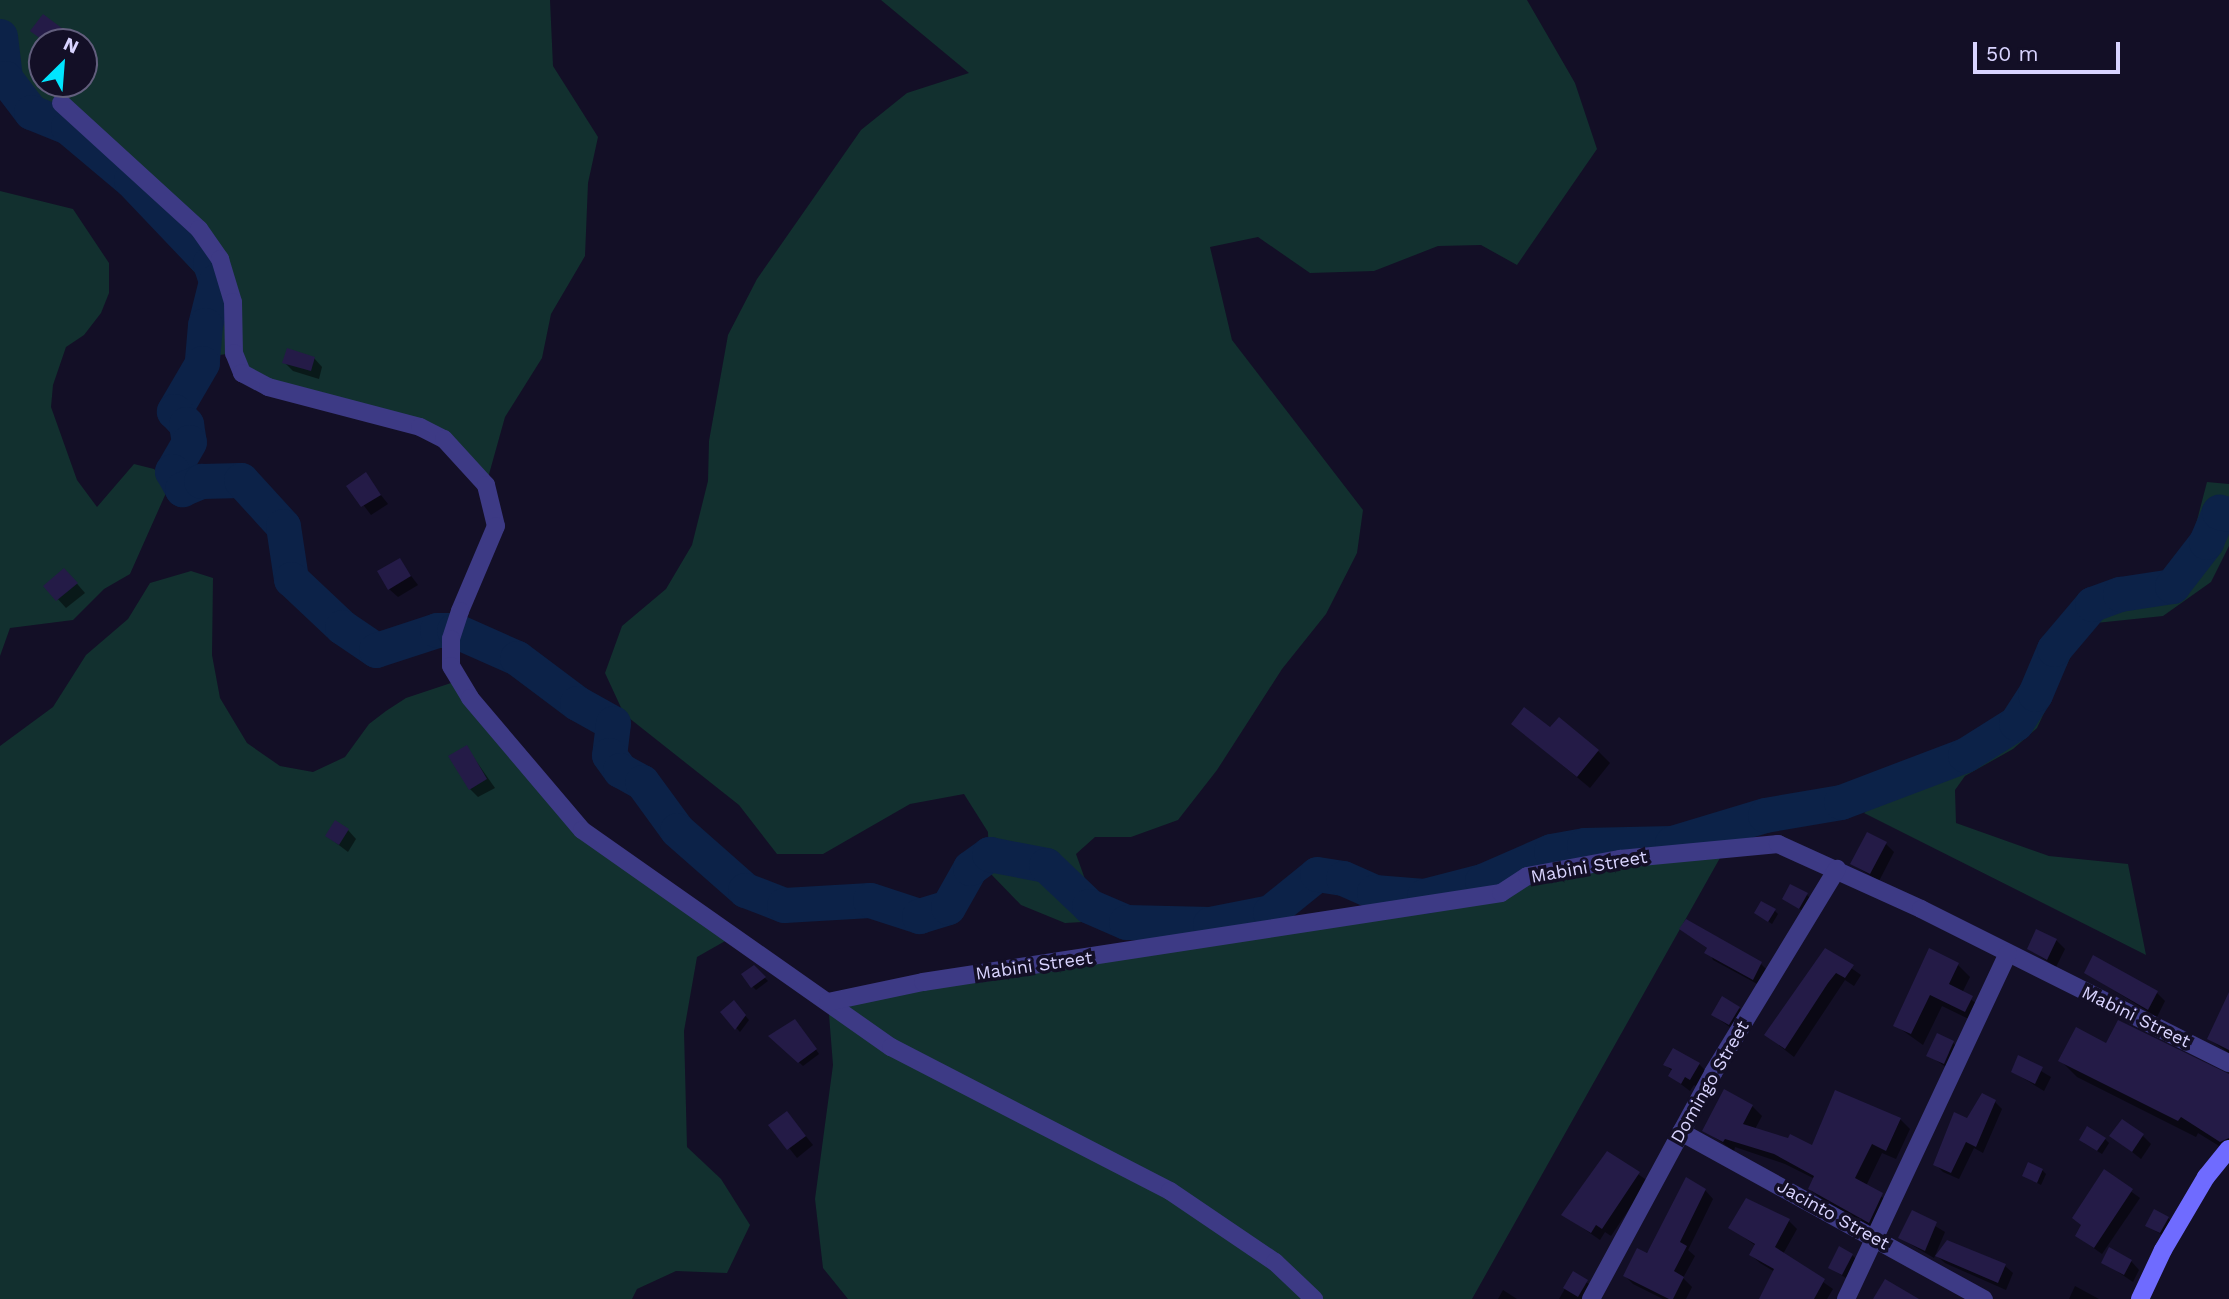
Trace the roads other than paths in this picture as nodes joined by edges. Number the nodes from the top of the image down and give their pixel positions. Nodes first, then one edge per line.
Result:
1 (61, 103) dead end
2 (1837, 869) junction
3 (2008, 953) junction
4 (828, 1002) junction
5 (2229, 1063) edge
6 (1681, 1132) junction
7 (2229, 1149) edge
8 (1873, 1237) junction
9 (1314, 1299) edge
10 (1591, 1299) edge
11 (1846, 1299) edge
12 (1984, 1299) edge
13 (2140, 1299) edge

1 - 4 street
2 - 3 street, Mabini Street
2 - 4 street, Mabini Street
2 - 6 street, Domingo Street
3 - 5 street, Mabini Street
3 - 8 street
4 - 9 street
6 - 8 street, Jacinto Street
6 - 10 street, Domingo Street
7 - 13 main road
8 - 11 street
8 - 12 street, Jacinto Street

